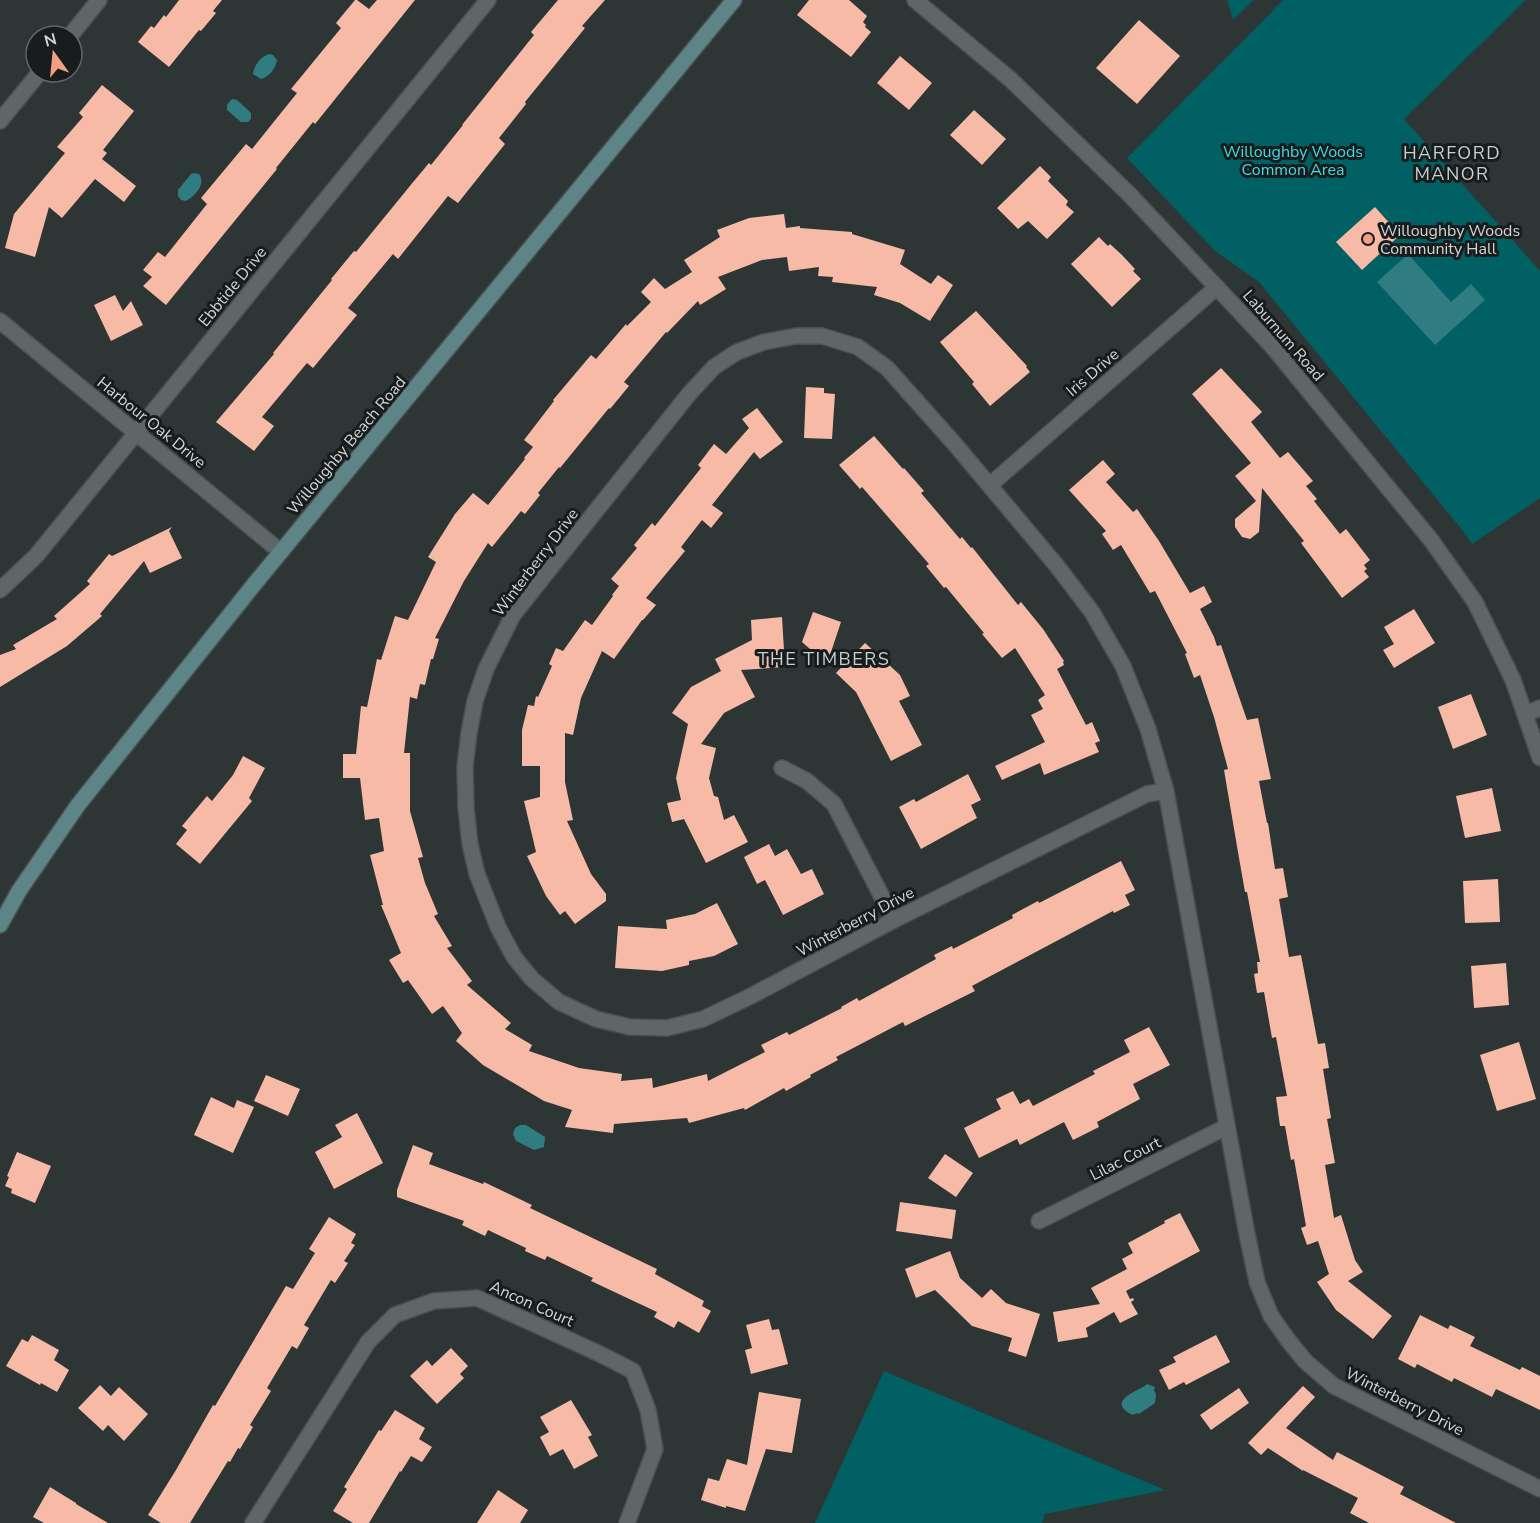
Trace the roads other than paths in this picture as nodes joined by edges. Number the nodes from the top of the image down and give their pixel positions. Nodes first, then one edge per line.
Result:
1 (488, 0) edge
2 (734, 0) edge
3 (915, 0) edge
4 (91, 3) edge
5 (78, 24) edge
6 (30, 84) edge
7 (0, 121) edge
8 (1217, 287) junction
9 (0, 321) edge
10 (136, 431) junction
11 (990, 485) junction
12 (281, 552) junction
13 (0, 590) edge
14 (1533, 711) edge
15 (1540, 758) edge
16 (782, 768) dead end
17 (1166, 792) junction
18 (894, 920) junction
19 (0, 925) edge
20 (1226, 1127) junction
21 (1039, 1221) dead end
22 (1540, 1489) edge
23 (253, 1523) edge
24 (627, 1523) edge

1 - 10 street, Ebbtide Drive
2 - 12 street, Willoughby Beach Road
3 - 8 street, Laburnum Road
4 - 5 street
6 - 7 street
8 - 11 street, Iris Drive
8 - 14 street, Laburnum Road
9 - 10 street, Harbour Oak Drive
10 - 12 street, Harbour Oak Drive
10 - 13 street, Ebbtide Drive
11 - 17 street, Winterberry Drive
11 - 18 street, Winterberry Drive
12 - 19 street, Willoughby Beach Road
14 - 15 street, Laburnum Road
16 - 18 street
17 - 18 street, Winterberry Drive
17 - 20 street, Winterberry Drive
20 - 21 street, Lilac Court
20 - 22 street, Winterberry Drive
23 - 24 street, Ancon Court

